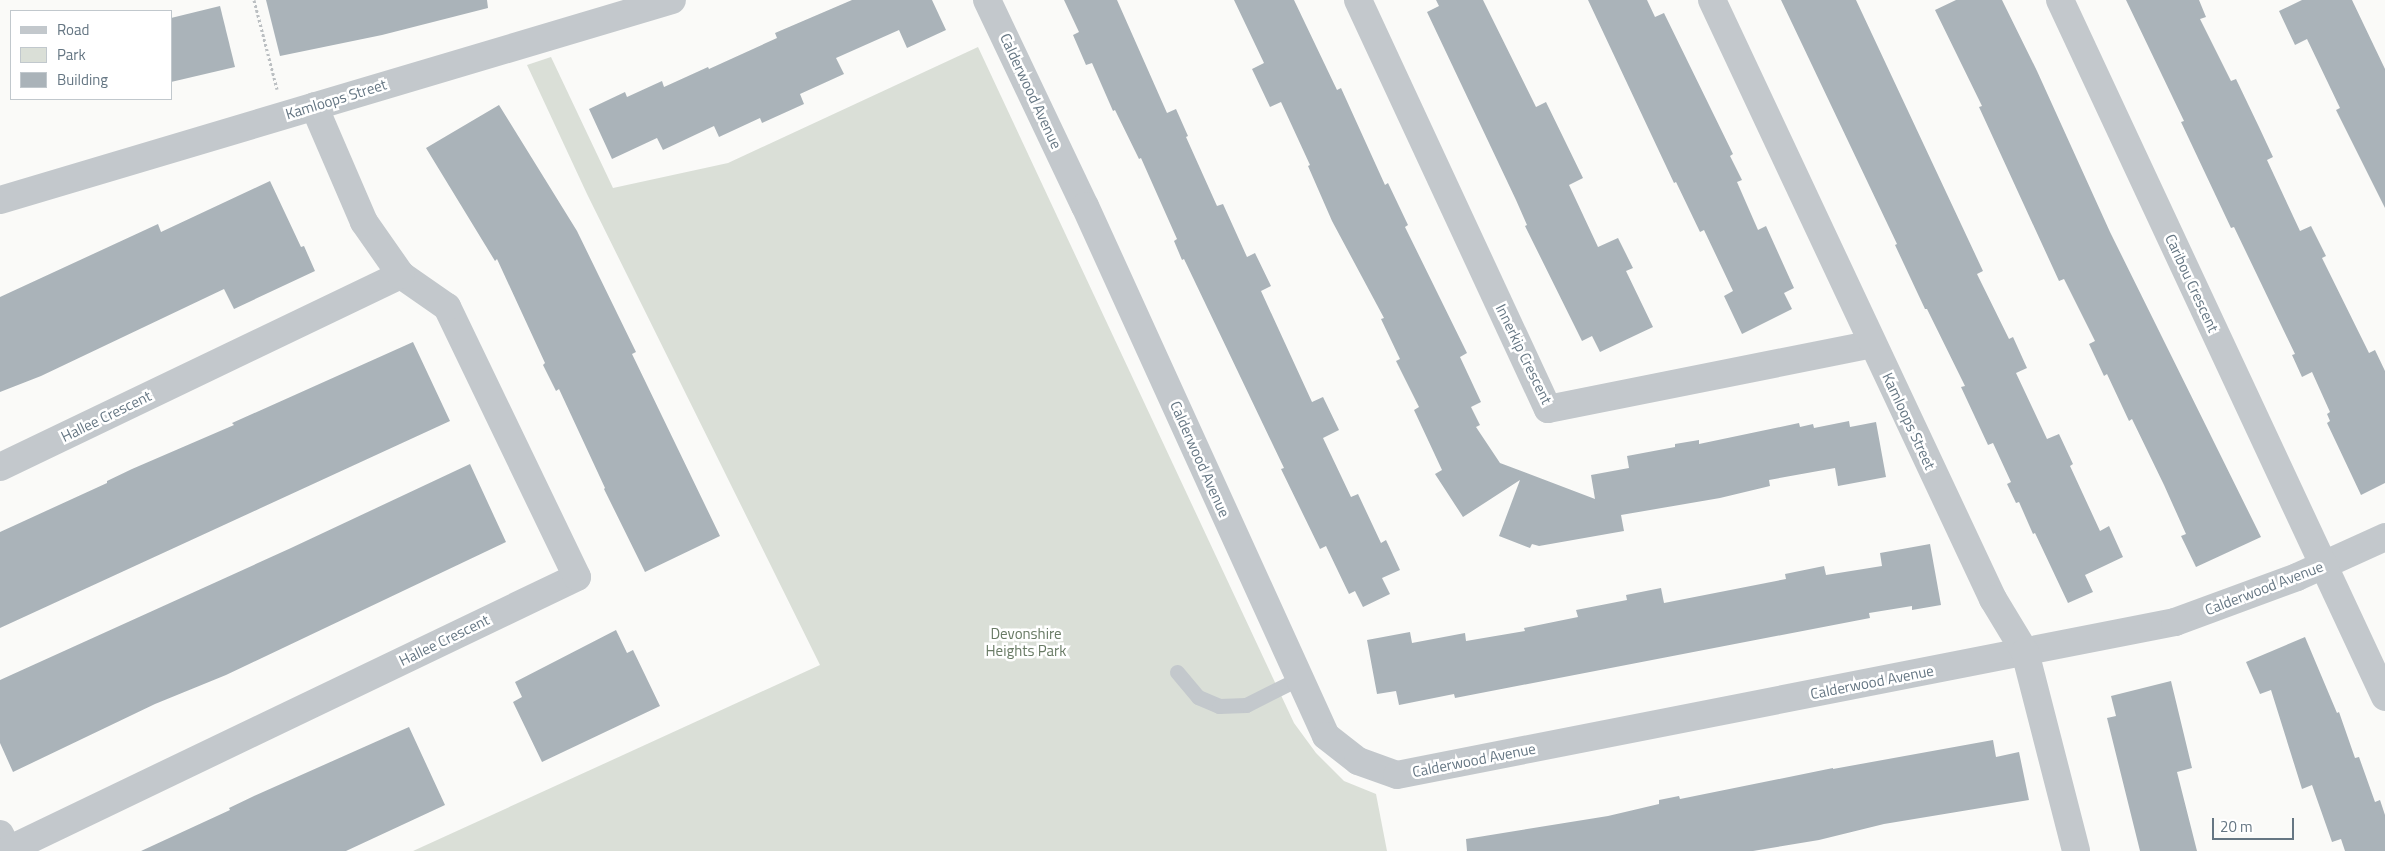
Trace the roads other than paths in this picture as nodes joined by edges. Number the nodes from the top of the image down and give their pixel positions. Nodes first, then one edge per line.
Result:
1 (672, 0) edge
2 (987, 0) edge
3 (1358, 0) edge
4 (1712, 0) edge
5 (2060, 0) edge
6 (314, 106) junction
7 (0, 200) edge
8 (401, 275) junction
9 (1873, 344) junction
10 (0, 467) edge
11 (2385, 537) edge
12 (2323, 566) junction
13 (2025, 652) junction
14 (1177, 672) dead end
15 (1300, 678) junction
16 (2385, 697) edge
17 (0, 834) edge
18 (2076, 851) edge

1 - 6 street, Kamloops Street
2 - 15 street, Calderwood Avenue
3 - 9 street, Innerkip Crescent
4 - 9 street, Kamloops Street
5 - 12 street, Caribou Crescent
6 - 7 street, Kamloops Street
6 - 8 street, Hallee Crescent
8 - 10 street, Hallee Crescent
8 - 17 street, Hallee Crescent
9 - 13 street, Kamloops Street
11 - 12 street, Calderwood Avenue
12 - 13 street, Calderwood Avenue
12 - 16 street, Caribou Crescent
13 - 15 street, Calderwood Avenue
13 - 18 street, Kamloops Street
14 - 15 lane

